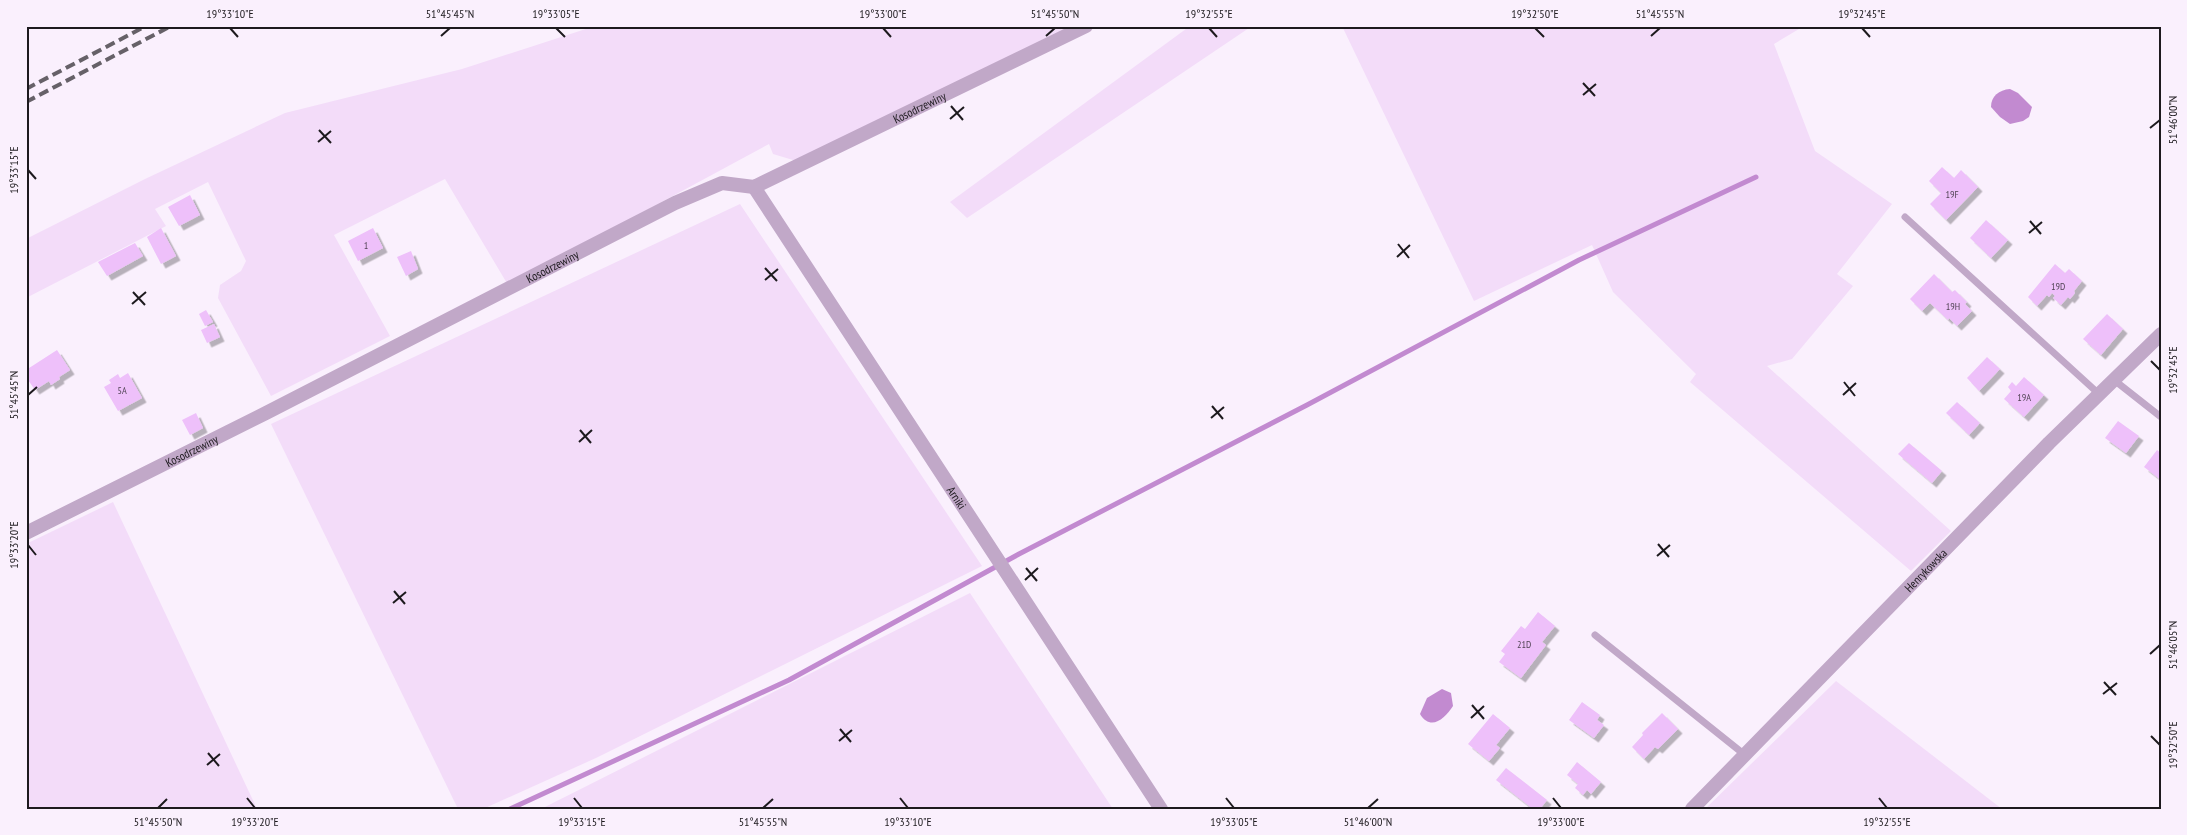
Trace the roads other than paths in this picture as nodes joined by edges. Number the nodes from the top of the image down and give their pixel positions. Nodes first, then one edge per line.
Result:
1 (1086, 26) edge
2 (754, 187) junction
3 (1905, 217) dead end
4 (2161, 334) edge
5 (2114, 380) junction
6 (2099, 394) junction
7 (2161, 417) edge
8 (26, 533) edge
9 (1595, 634) dead end
10 (1746, 754) junction
11 (1161, 809) edge
12 (1692, 809) edge

1 - 2 street, Kosodrzewiny
2 - 8 street, Kosodrzewiny
2 - 11 street, Arniki
3 - 6 lane
4 - 5 street, Henrykowska
5 - 6 street, Henrykowska
5 - 7 lane
6 - 10 street, Henrykowska
9 - 10 lane
10 - 12 street, Henrykowska

